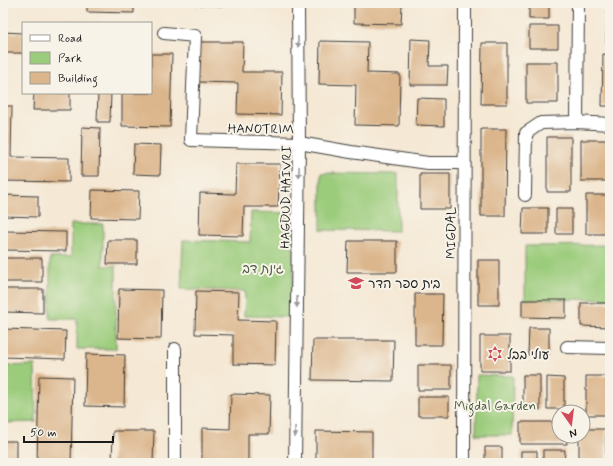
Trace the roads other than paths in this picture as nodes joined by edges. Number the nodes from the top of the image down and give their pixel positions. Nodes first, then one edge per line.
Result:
1 (298, 3) edge
2 (465, 3) edge
3 (578, 3) edge
4 (164, 33) dead end
5 (577, 122) junction
6 (610, 124) edge
7 (299, 143) junction
8 (464, 163) junction
9 (525, 195) dead end
10 (567, 347) dead end
11 (610, 348) edge
12 (175, 349) dead end
13 (175, 463) edge
14 (295, 463) edge
15 (464, 463) edge

1 -> 7 street, HAGDUD HAIVRI
2 - 8 street, MIGDAL
3 - 5 street
4 - 7 street, HANOTRIM
5 - 6 street
5 - 9 street
7 - 8 street, HANOTRIM
7 -> 14 street, HAGDUD HAIVRI
8 - 15 street, MIGDAL
10 - 11 street
12 - 13 street

